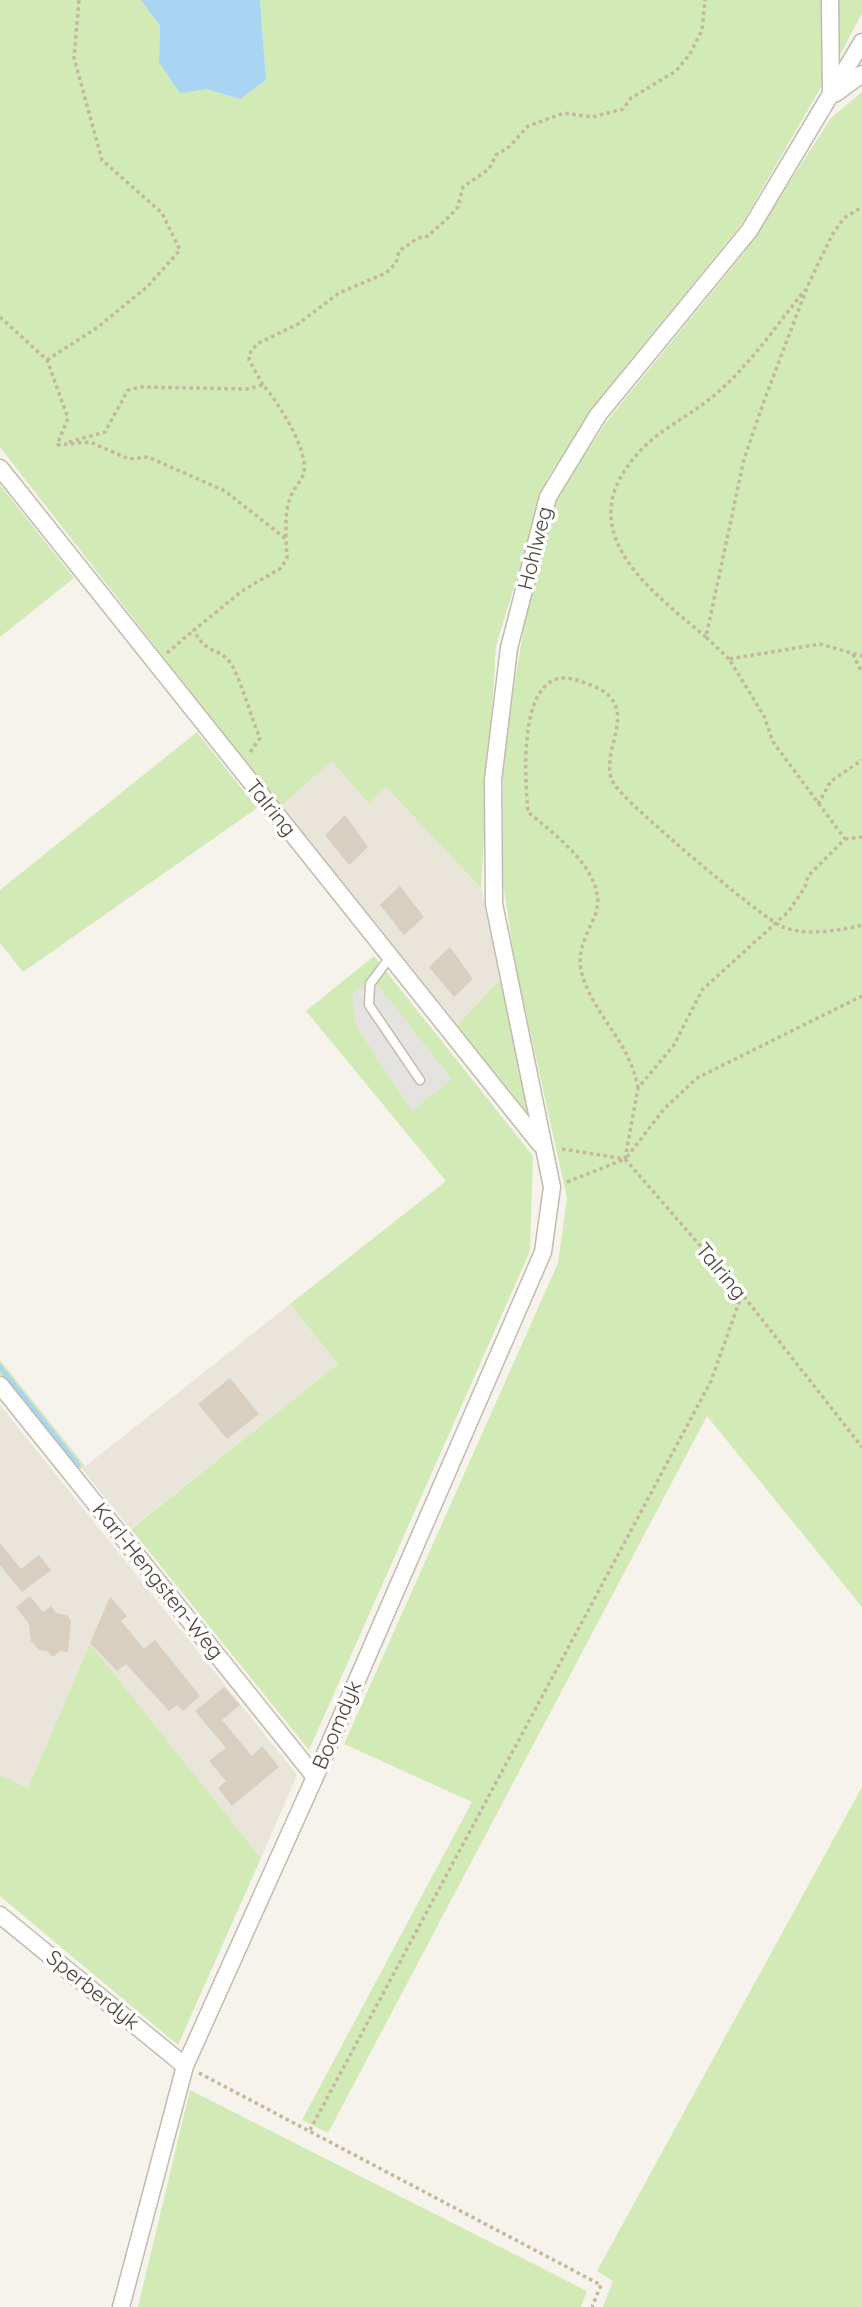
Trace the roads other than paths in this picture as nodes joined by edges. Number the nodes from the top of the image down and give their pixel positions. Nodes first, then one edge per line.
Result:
1 (830, 0) edge
2 (862, 42) edge
3 (862, 74) edge
4 (831, 96) junction
5 (0, 468) edge
6 (390, 957) junction
7 (420, 1080) dead end
8 (542, 1147) junction
9 (0, 1385) edge
10 (315, 1777) junction
11 (0, 1915) edge
12 (185, 2066) junction
13 (121, 2307) edge

1 - 4 street
2 - 4 street, Hohlweg
3 - 4 street
4 - 8 street, Hohlweg
5 - 6 street, Talring
6 - 7 lane
6 - 8 street, Talring
8 - 10 street, Boomdyk
9 - 10 street, Karl-Hengsten-Weg
10 - 12 street, Boomdyk
11 - 12 street, Sperberdyk
12 - 13 street, Boomdyk

